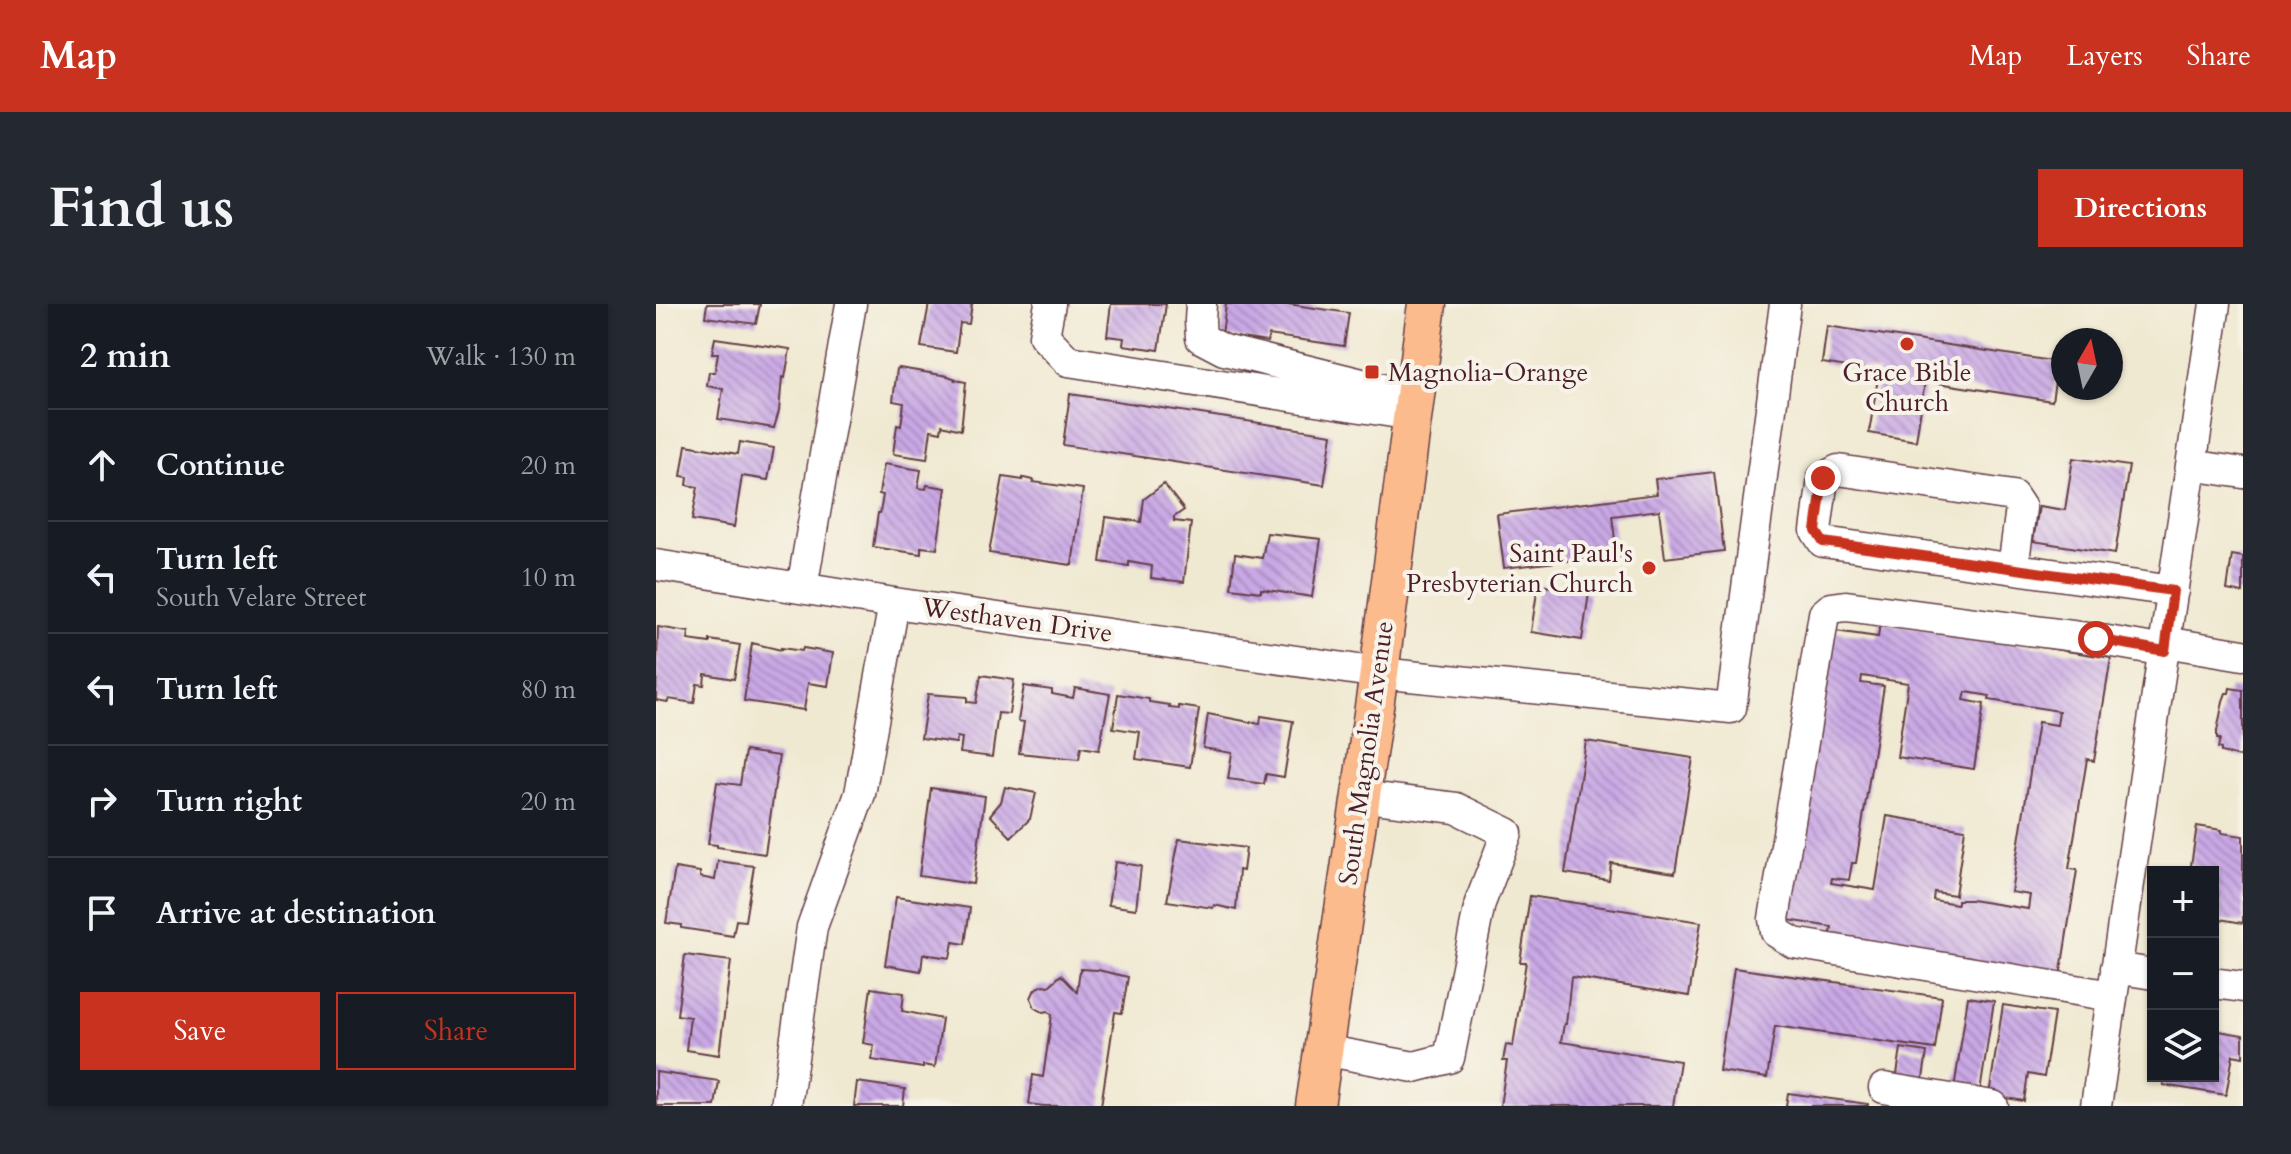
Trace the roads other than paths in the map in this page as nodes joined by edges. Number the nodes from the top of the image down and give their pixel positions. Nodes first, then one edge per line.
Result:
1 (851, 304) edge
2 (1050, 304) edge
3 (1201, 304) edge
4 (1427, 304) edge
5 (1785, 304) edge
6 (2215, 304) edge
7 (1413, 406) junction
8 (2191, 465) junction
9 (2243, 473) edge
10 (656, 565) edge
11 (2013, 568) junction
12 (802, 588) junction
13 (2173, 591) junction
14 (894, 603) junction
15 (2165, 647) junction
16 (2243, 655) edge
17 (1379, 673) junction
18 (1359, 796) junction
19 (2147, 975) edge
20 (2114, 982) junction
21 (2219, 984) edge
22 (2243, 987) edge
23 (1323, 1050) junction
24 (1884, 1088) dead end
25 (786, 1106) edge
26 (1315, 1106) edge
27 (1993, 1106) edge
28 (2096, 1106) edge

1 - 12 street
2 - 7 street
3 - 7 street
4 - 7 main road, South Magnolia Avenue
5 - 17 street, Westhaven Drive
6 - 8 street
7 - 17 main road, South Magnolia Avenue
8 - 9 street
8 - 13 street
10 - 12 street, Westhaven Drive
11 - 11 street
11 - 13 street
12 - 14 street, Westhaven Drive
13 - 15 street
14 - 17 street, Westhaven Drive
14 - 25 street
15 - 16 street
15 - 20 street
15 - 20 street
17 - 18 main road, South Magnolia Avenue
18 - 23 main road, South Magnolia Avenue
18 - 23 street
19 - 20 street
20 - 28 street
21 - 22 street
23 - 26 main road, South Magnolia Avenue
24 - 27 street

